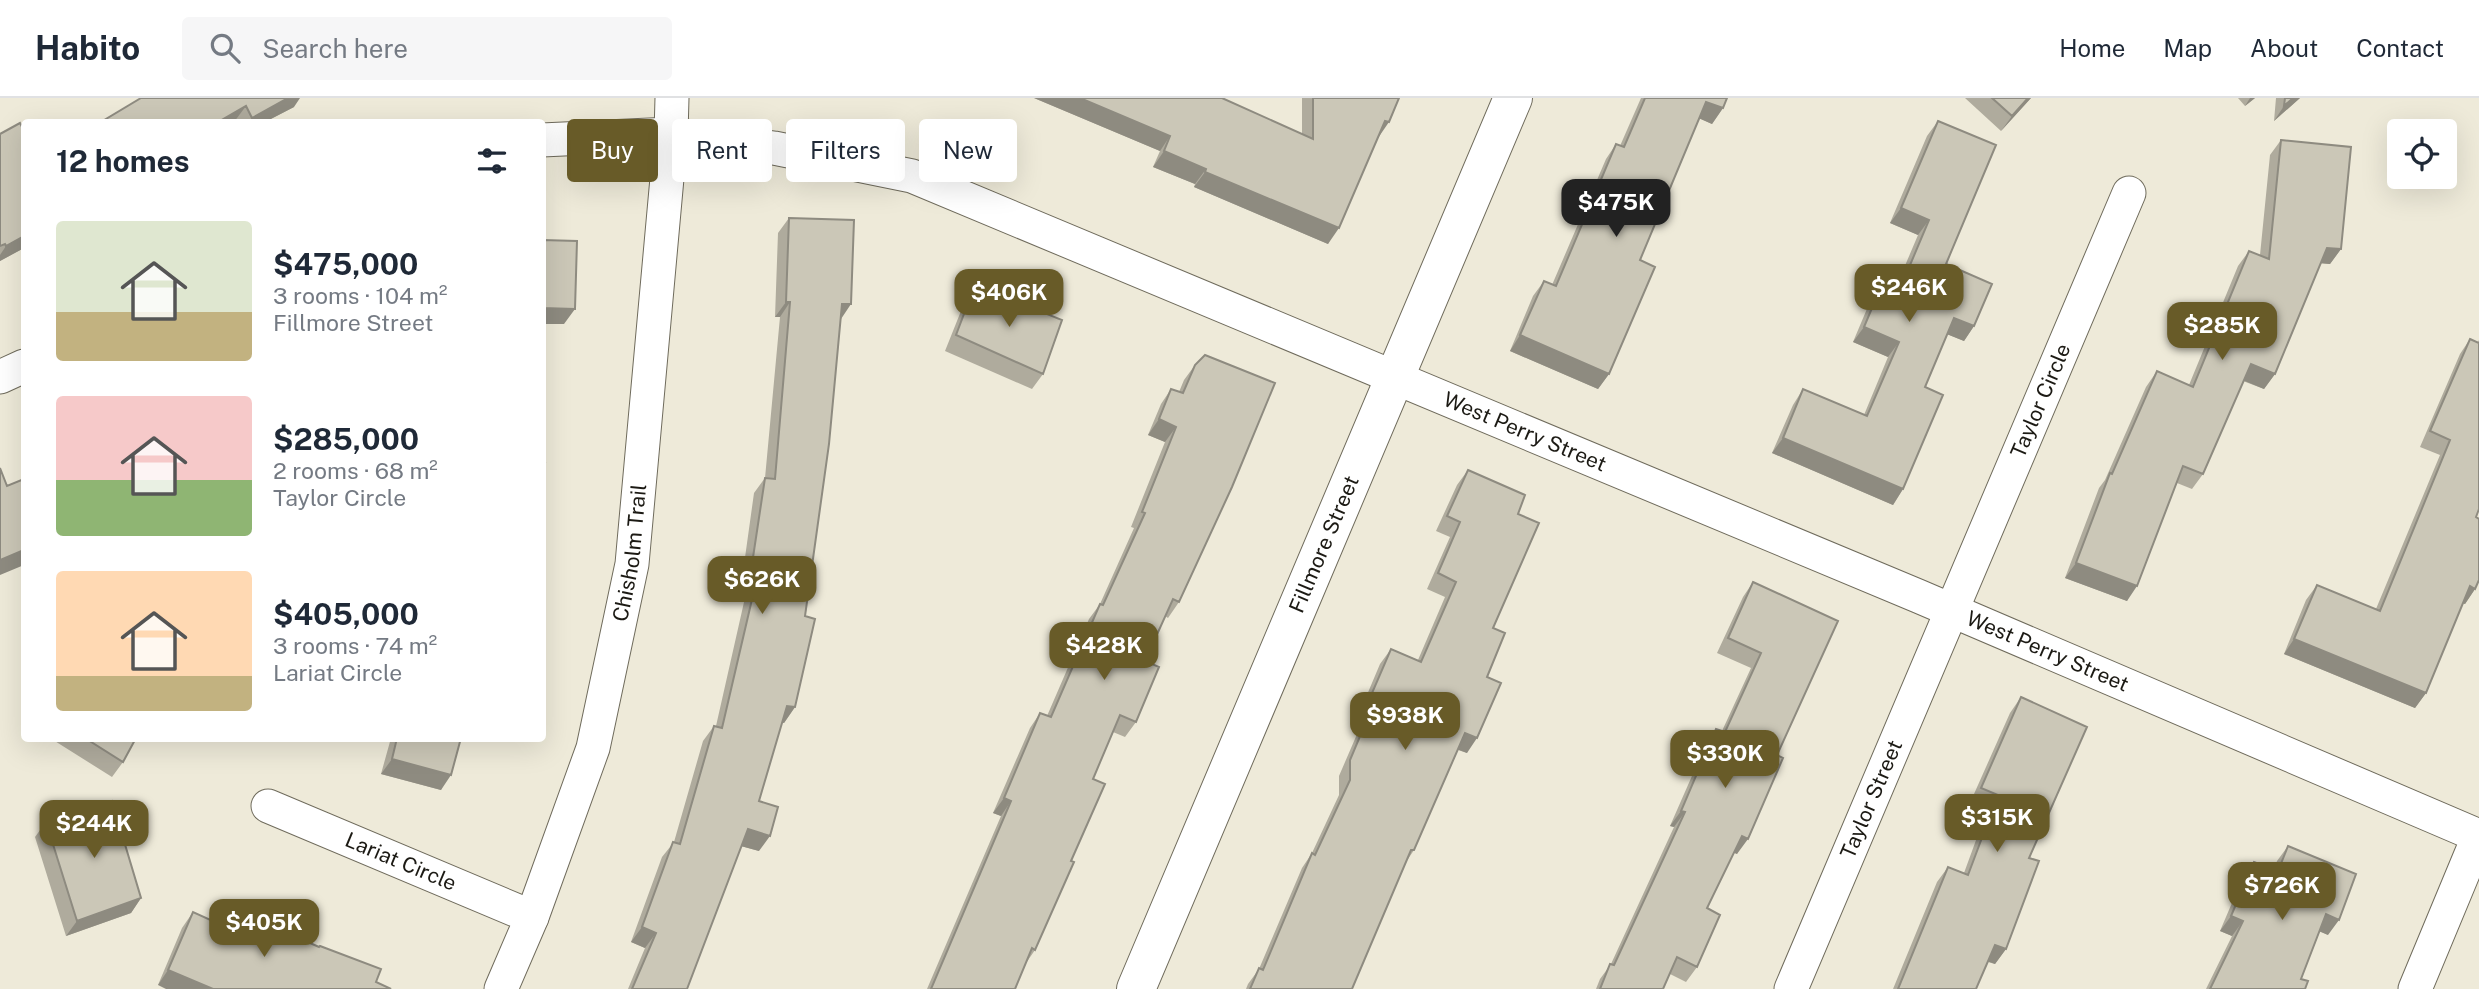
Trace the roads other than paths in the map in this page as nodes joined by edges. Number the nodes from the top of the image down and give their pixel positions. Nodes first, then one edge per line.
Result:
1 (672, 98) edge
2 (1513, 98) edge
3 (671, 134) junction
4 (546, 140) edge
5 (2129, 193) dead end
6 (21, 367) edge
7 (1394, 376) junction
8 (0, 377) edge
9 (1953, 611) junction
10 (268, 806) dead end
11 (2479, 836) edge
12 (532, 917) junction
13 (501, 989) edge
14 (1136, 989) edge
15 (1791, 989) edge
16 (2414, 989) edge

1 - 3 street, Chisholm Trail
2 - 7 street, Fillmore Street
3 - 4 street, West Perry Street
3 - 7 street, West Perry Street
3 - 12 street, Chisholm Trail
5 - 9 street, Taylor Circle
6 - 8 street
7 - 9 street, West Perry Street
7 - 14 street, Fillmore Street
9 - 11 street, West Perry Street
9 - 15 street, Taylor Street
10 - 12 street, Lariat Circle
11 - 16 street
12 - 13 street, Chisholm Trail

